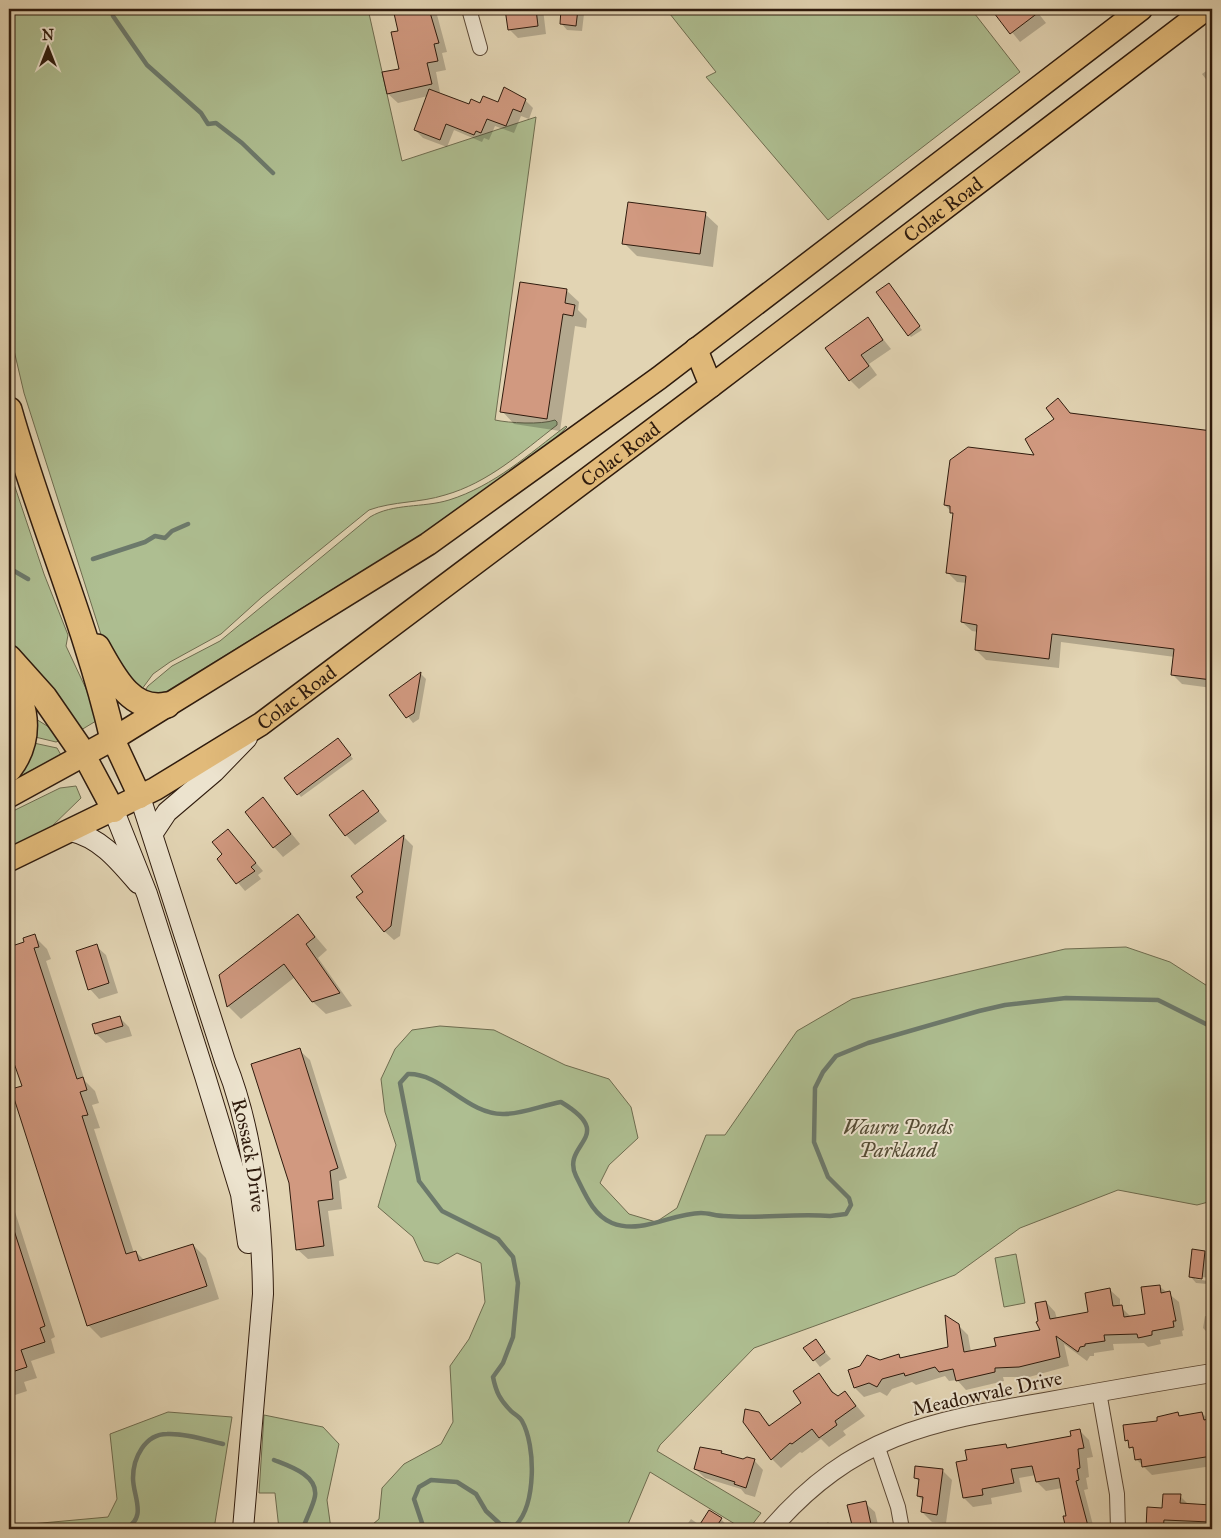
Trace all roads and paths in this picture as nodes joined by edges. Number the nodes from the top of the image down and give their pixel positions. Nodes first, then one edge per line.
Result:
1 (469, 9) edge
2 (1141, 9) edge
3 (1206, 9) edge
4 (480, 48) dead end
5 (696, 349) junction
6 (717, 381) junction
7 (9, 410) edge
8 (78, 614) junction
9 (9, 658) edge
10 (9, 681) edge
11 (168, 705) junction
12 (261, 724) junction
13 (113, 739) junction
14 (84, 756) junction
15 (9, 769) edge
16 (9, 796) edge
17 (140, 797) junction
18 (114, 811) junction
19 (71, 831) junction
20 (153, 833) junction
21 (9, 860) edge
22 (148, 894) junction
23 (220, 1044) junction
24 (197, 1052) junction
25 (257, 1294) junction
26 (1212, 1373) edge
27 (1099, 1392) junction
28 (877, 1445) junction
29 (233, 1529) edge
30 (243, 1529) edge
31 (771, 1529) edge
32 (902, 1529) edge
33 (1118, 1529) edge

1 - 4 street
2 - 5 highway, Colac Road
3 - 6 highway, Colac Road
5 - 6 highway
5 - 11 highway, Colac Road
6 - 12 highway, Colac Road
7 - 8 highway
8 - 11 highway
8 - 13 highway
9 - 14 highway
10 - 15 highway
11 - 13 highway, Colac Road
12 - 17 highway, Colac Road
12 - 20 main road
13 - 14 highway, Colac Road
13 - 17 highway
14 - 16 highway, Colac Road
14 - 18 highway
17 - 18 highway, Colac Road
17 - 20 main road, Rossack Drive
18 - 19 highway, Colac Road
18 - 22 main road, Rossack Drive
19 - 21 highway, Colac Road
19 - 22 main road
20 - 23 main road, Rossack Drive
22 - 24 main road, Rossack Drive
23 - 24 main road
23 - 25 main road, Rossack Drive
24 - 25 main road, Rossack Drive
25 - 29 main road, Rossack Drive
25 - 30 main road, Rossack Drive
26 - 27 street, Meadowvale Drive
27 - 28 street, Meadowvale Drive
27 - 33 street
28 - 31 street, Meadowvale Drive
28 - 32 street

